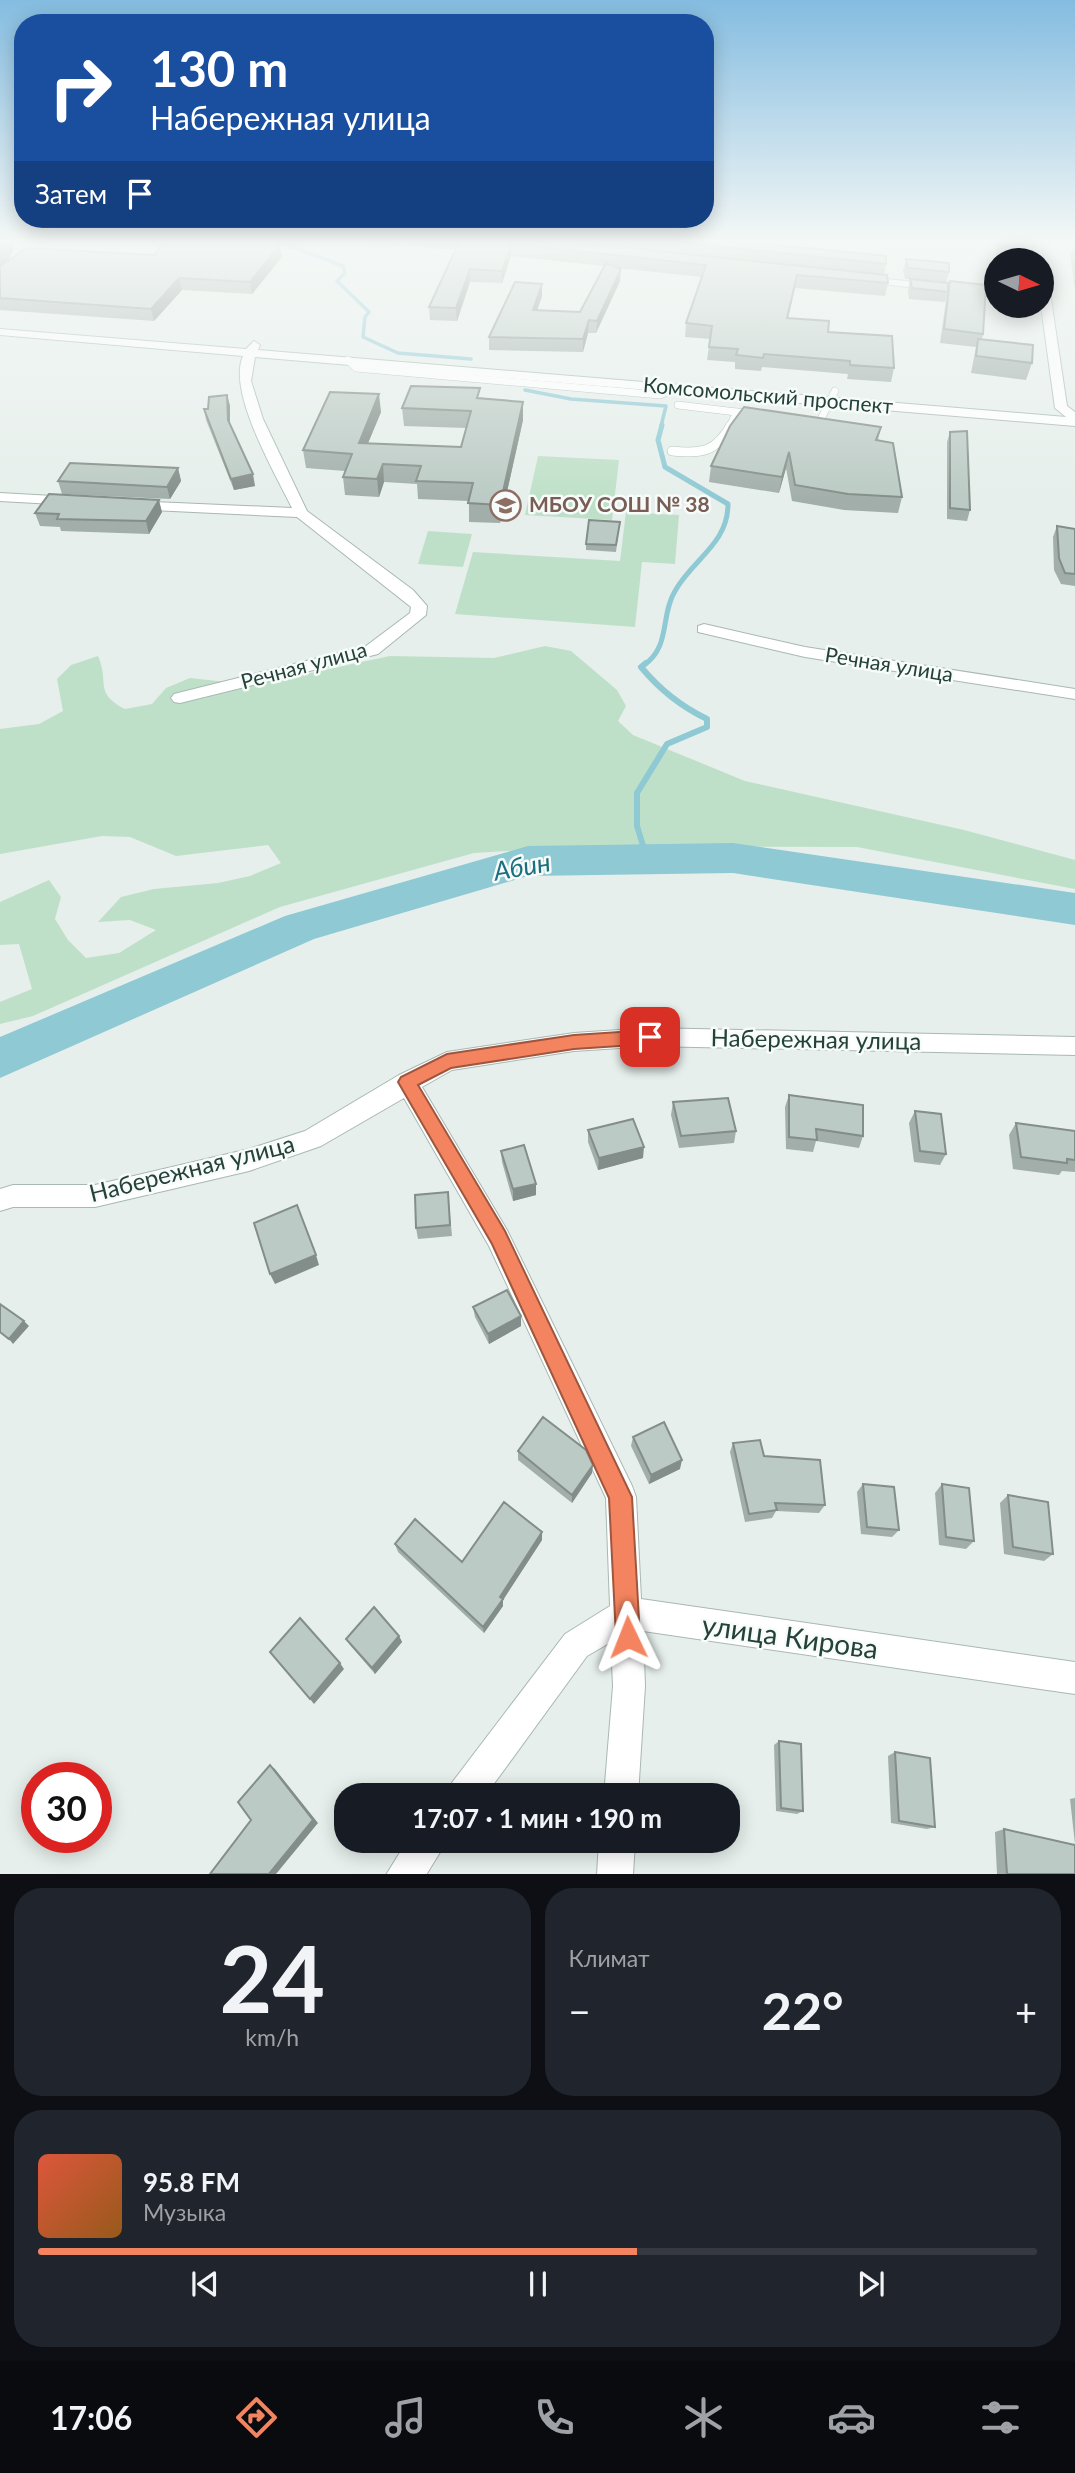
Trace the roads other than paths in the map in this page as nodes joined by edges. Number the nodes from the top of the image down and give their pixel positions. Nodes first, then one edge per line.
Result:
1 (26, 327) edge
2 (1048, 327) edge
3 (0, 332) edge
4 (252, 349) junction
5 (832, 396) junction
6 (678, 405) dead end
7 (1061, 408) junction
8 (1075, 410) edge
9 (737, 412) junction
10 (764, 416) edge
11 (1075, 420) edge
12 (806, 421) edge
13 (820, 423) junction
14 (843, 426) edge
15 (672, 451) dead end
16 (0, 497) edge
17 (80, 502) edge
18 (121, 504) edge
19 (301, 513) junction
20 (704, 629) dead end
21 (1075, 694) edge
22 (180, 698) dead end
23 (1075, 1046) edge
24 (407, 1082) junction
25 (0, 1200) edge
26 (628, 1613) junction
27 (1075, 1678) edge
28 (473, 1783) edge
29 (622, 1783) edge
30 (420, 1853) edge
31 (616, 1853) edge
32 (404, 1874) edge
33 (615, 1874) edge

1 - 4 street, Комсомольский проспект
2 - 7 street
3 - 4 street, Комсомольский проспект
4 - 5 street, Комсомольский проспект
4 - 5 street, Комсомольский проспект
4 - 19 street
5 - 7 street, Комсомольский проспект
5 - 11 street, Комсомольский проспект
5 - 13 lane
6 - 9 lane
7 - 8 street, Комсомольский проспект
7 - 11 street
9 - 10 lane
9 - 15 lane
12 - 13 lane
13 - 14 lane
16 - 17 street
18 - 19 street
19 - 22 street, Речная улица
20 - 21 street, Речная улица
23 - 24 street, Набережная улица
24 - 25 street, Набережная улица
24 - 26 street
26 - 27 street, улица Кирова
26 - 28 street
26 - 29 street
30 - 32 street
31 - 33 street

